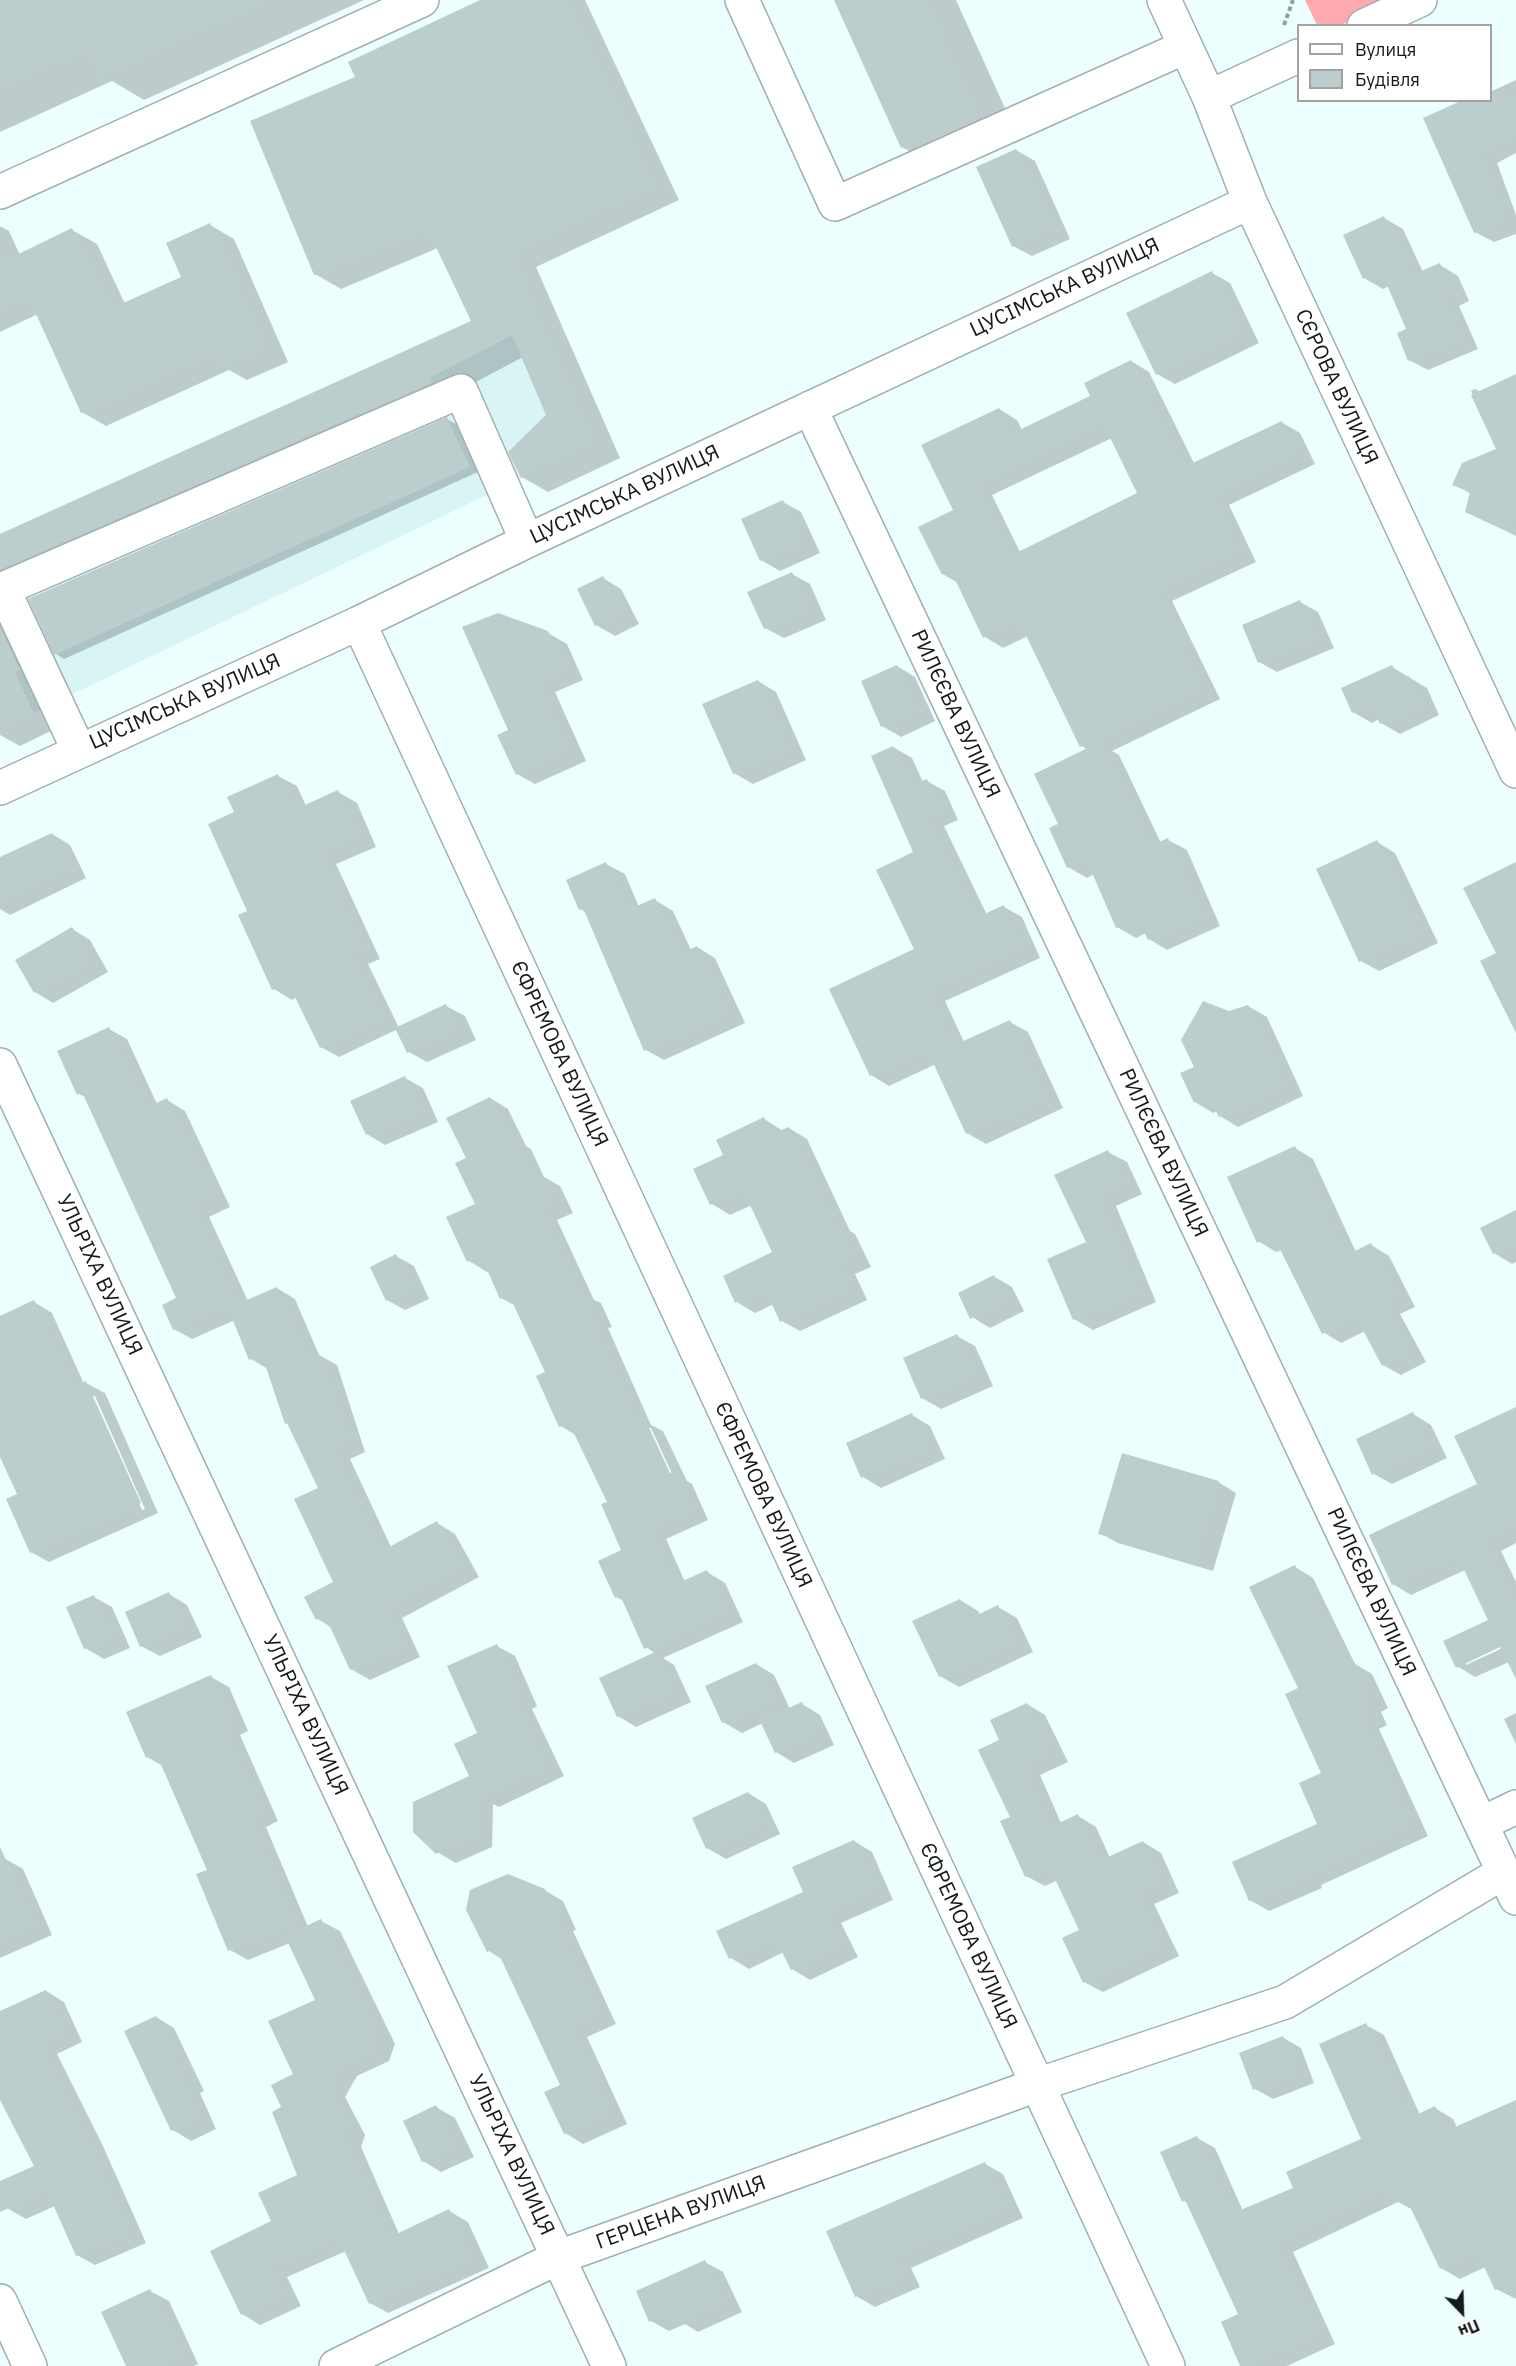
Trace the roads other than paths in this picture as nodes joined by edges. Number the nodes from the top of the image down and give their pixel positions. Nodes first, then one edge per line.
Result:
1 (422, 0) edge
2 (742, 0) edge
3 (1164, 0) edge
4 (1420, 0) edge
5 (1368, 24) edge
6 (1185, 47) junction
7 (1297, 57) edge
8 (1209, 97) junction
9 (0, 192) edge
10 (1250, 202) junction
11 (810, 408) junction
12 (526, 541) junction
13 (359, 623) junction
14 (79, 751) junction
15 (1516, 771) edge
16 (0, 788) edge
17 (0, 1065) edge
18 (1516, 1807) edge
19 (1480, 1824) junction
20 (1510, 1885) edge
21 (1037, 2085) junction
22 (559, 2257) junction
23 (0, 2301) edge
24 (30, 2366) edge
25 (336, 2366) edge
26 (609, 2366) edge
27 (1168, 2366) edge

1 - 9 street
2 - 6 street
3 - 6 street, СЄРОВА ВУЛИЦЯ
4 - 5 street
6 - 8 street, СЄРОВА ВУЛИЦЯ
7 - 8 street
8 - 10 street, СЄРОВА ВУЛИЦЯ
10 - 11 street, ЦУСІМСЬКА ВУЛИЦЯ
10 - 15 street, СЄРОВА ВУЛИЦЯ
11 - 12 street, ЦУСІМСЬКА ВУЛИЦЯ
11 - 19 street, РИЛЄЄВА ВУЛИЦЯ
12 - 13 street, ЦУСІМСЬКА ВУЛИЦЯ
12 - 14 street
13 - 14 street, ЦУСІМСЬКА ВУЛИЦЯ
13 - 21 street, ЄФРЕМОВА ВУЛИЦЯ
14 - 16 street, ЦУСІМСЬКА ВУЛИЦЯ
17 - 22 street, УЛЬРІХА ВУЛИЦЯ
18 - 19 street
19 - 20 street, РИЛЄЄВА ВУЛИЦЯ
20 - 21 street, ГЕРЦЕНА ВУЛИЦЯ
21 - 22 street, ГЕРЦЕНА ВУЛИЦЯ
21 - 27 street, ЄФРЕМОВА ВУЛИЦЯ
22 - 25 street, ГЕРЦЕНА ВУЛИЦЯ
22 - 26 street, УЛЬРІХА ВУЛИЦЯ
23 - 24 street

